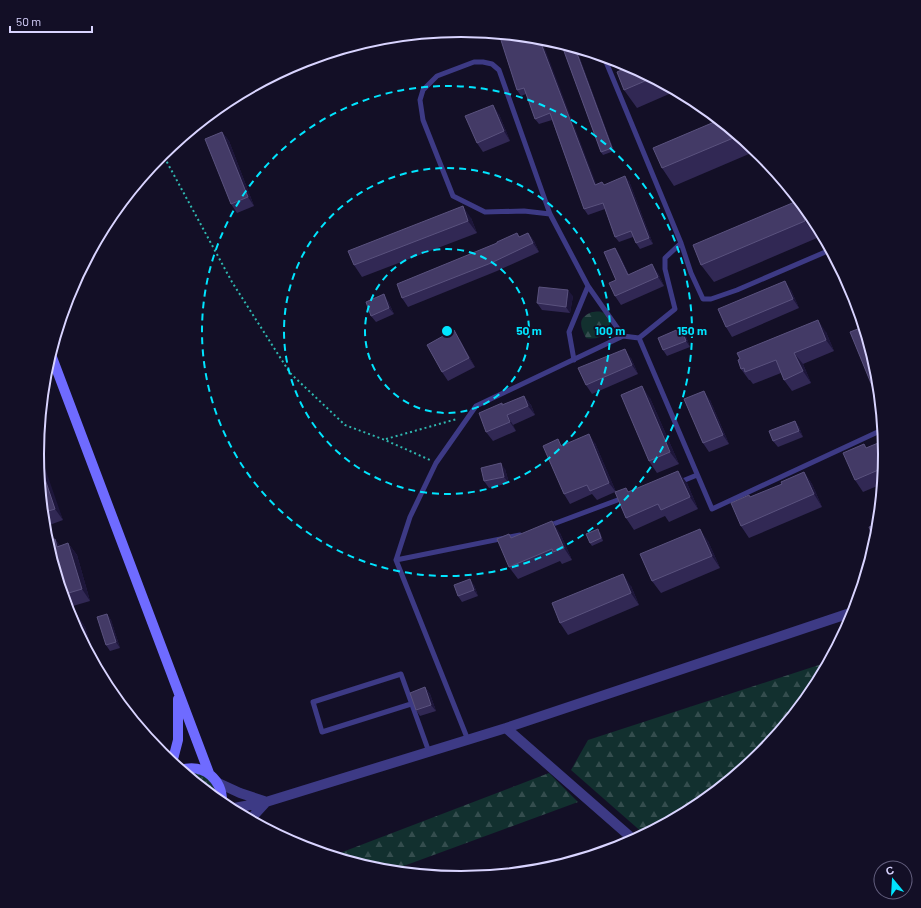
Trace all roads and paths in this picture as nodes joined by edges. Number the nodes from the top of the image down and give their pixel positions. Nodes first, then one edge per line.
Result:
1 (607, 64) edge
2 (166, 159) edge
3 (550, 214) junction
4 (681, 243) junction
5 (825, 252) edge
6 (588, 286) junction
7 (623, 336) junction
8 (639, 338) junction
9 (574, 360) junction
10 (54, 363) edge
11 (471, 415) junction
12 (877, 432) edge
13 (385, 440) junction
14 (436, 463) junction
15 (697, 475) junction
16 (674, 484) edge
17 (626, 497) edge
18 (544, 528) edge
19 (524, 534) edge
20 (396, 560) junction
21 (846, 614) edge
22 (178, 689) junction
23 (411, 704) junction
24 (506, 728) junction
25 (468, 740) junction
26 (429, 752) junction
27 (174, 756) edge
28 (187, 769) edge
29 (209, 773) junction
30 (216, 782) junction
31 (222, 796) edge
32 (266, 802) junction
33 (239, 807) edge
34 (253, 816) edge
35 (629, 835) edge

1 - 4 lane
2 - 13 path
3 - 3 lane
3 - 6 lane
4 - 5 lane
4 - 8 lane
6 - 7 lane
6 - 9 lane
7 - 8 lane
7 - 9 lane
8 - 15 lane
9 - 11 lane
10 - 22 main road
11 - 13 path
11 - 14 lane
12 - 15 lane
13 - 14 path
14 - 20 lane
15 - 16 lane
17 - 18 lane
19 - 20 lane
20 - 25 lane
21 - 24 street
22 - 27 main road
22 - 29 main road
23 - 23 lane
23 - 26 lane
24 - 25 street
24 - 35 street
25 - 26 street
26 - 32 street
28 - 29 main road
29 - 30 main road
30 - 31 main road
30 - 32 street
32 - 33 street
32 - 34 street

